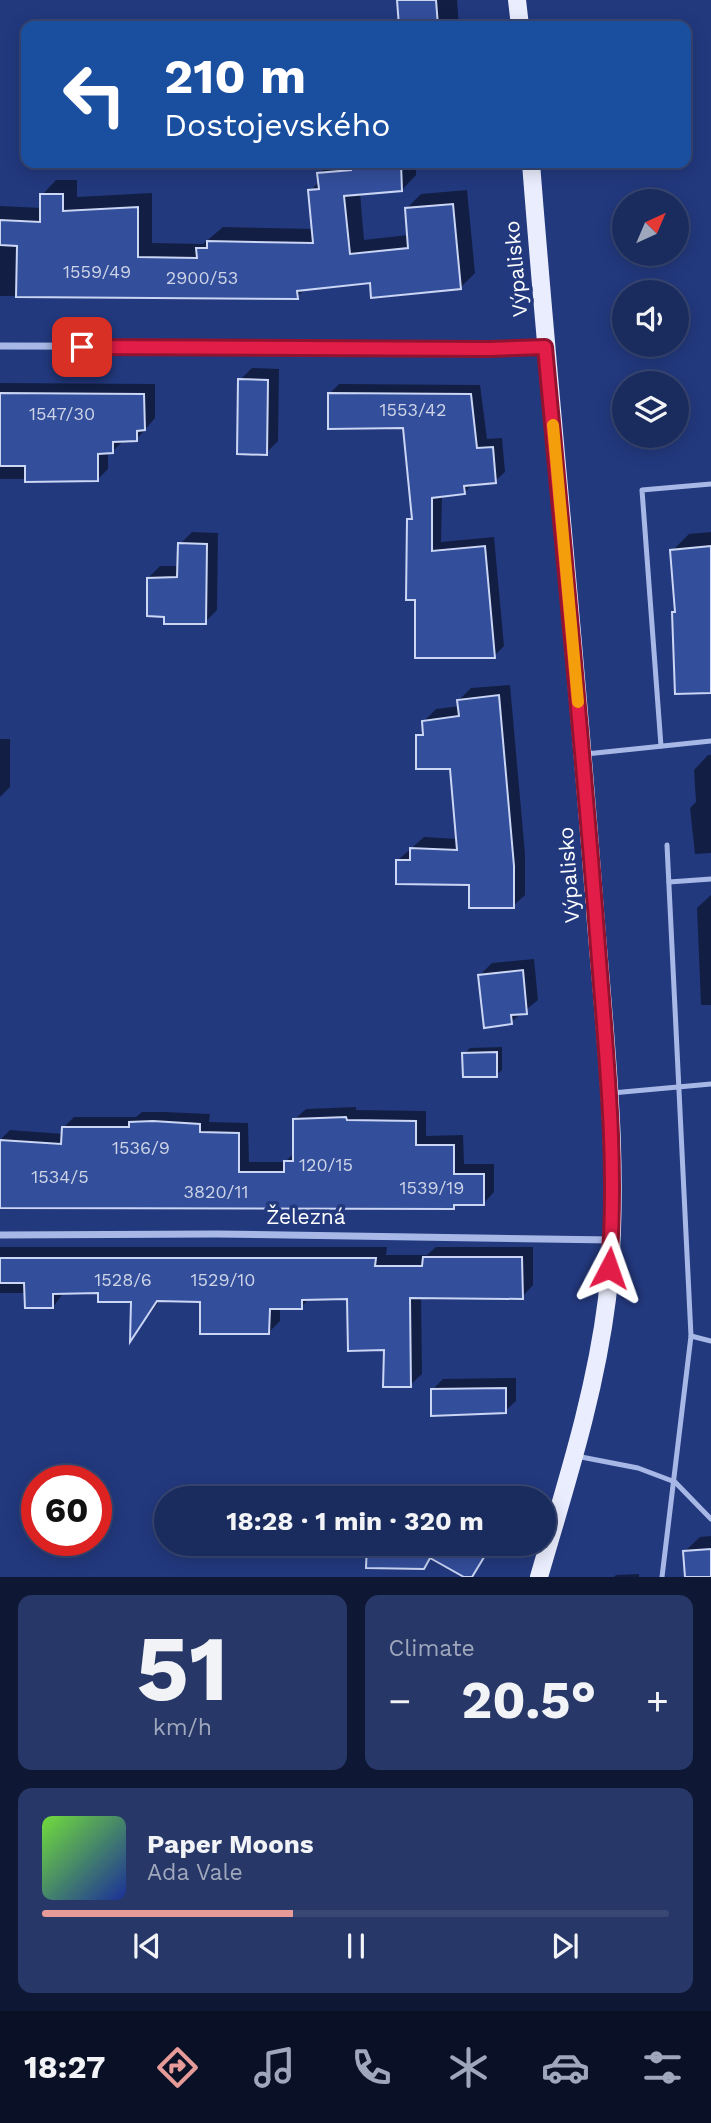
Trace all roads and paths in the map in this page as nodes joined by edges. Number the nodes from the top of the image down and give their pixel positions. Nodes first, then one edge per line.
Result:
1 (517, 0) edge
2 (519, 21) edge
3 (531, 168) edge
4 (0, 346) edge
5 (545, 347) junction
6 (711, 484) edge
7 (711, 741) edge
8 (661, 746) junction
9 (583, 754) junction
10 (667, 845) dead end
11 (711, 879) edge
12 (669, 882) junction
13 (711, 1084) edge
14 (679, 1087) junction
15 (608, 1094) junction
16 (0, 1235) edge
17 (612, 1240) junction
18 (691, 1336) junction
19 (711, 1340) edge
20 (576, 1456) junction
21 (675, 1482) junction
22 (711, 1519) edge
23 (538, 1577) edge
24 (662, 1577) edge

1 - 2 main road
3 - 5 main road, Výpalisko
4 - 5 street
5 - 9 main road, Výpalisko
6 - 8 lane
7 - 8 lane
8 - 9 lane
9 - 15 main road, Výpalisko
10 - 12 lane
11 - 12 lane
12 - 14 lane
13 - 14 lane
14 - 15 lane
14 - 18 lane
15 - 17 main road, Výpalisko
16 - 17 street, Železná
17 - 20 main road, Výpalisko
18 - 19 lane
18 - 21 lane
20 - 21 lane
20 - 23 main road, Výpalisko
21 - 22 lane
21 - 24 lane

